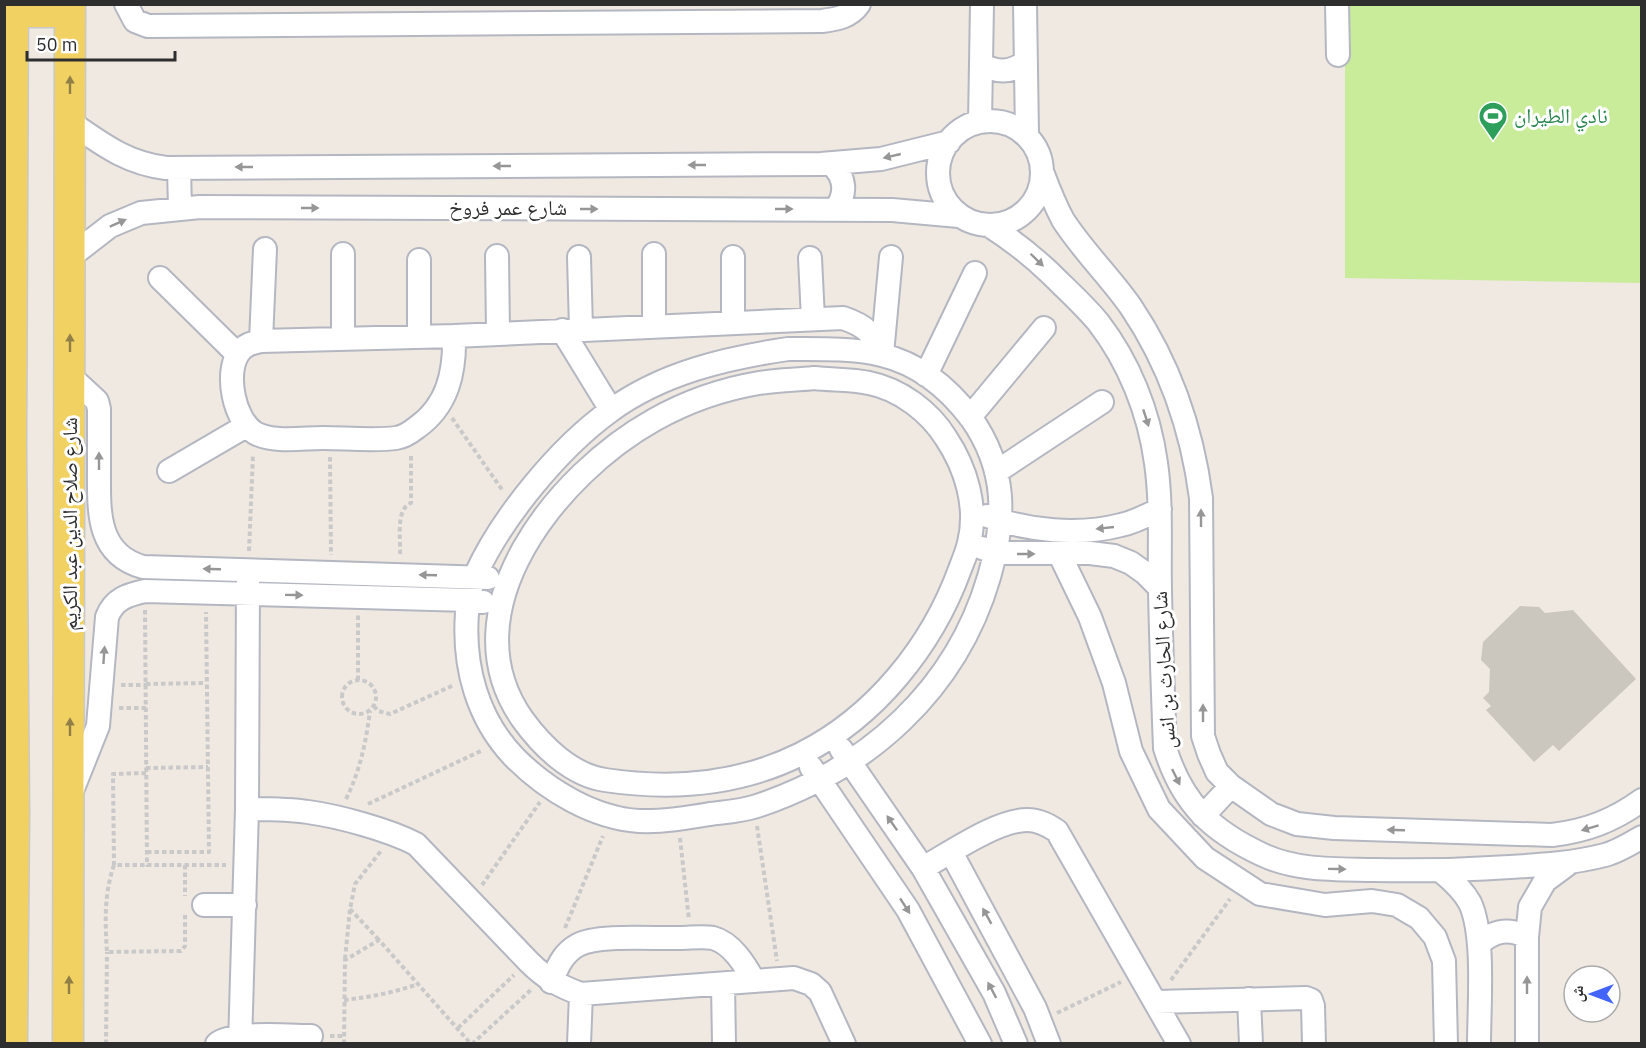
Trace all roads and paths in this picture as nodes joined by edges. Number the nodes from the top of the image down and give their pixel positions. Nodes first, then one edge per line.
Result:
1 (126, 4) edge
2 (859, 4) edge
3 (982, 4) edge
4 (1026, 4) edge
5 (1337, 4) edge
6 (12, 8) edge
7 (70, 8) edge
8 (398, 14) edge
9 (1338, 55) dead end
10 (1026, 61) junction
11 (981, 64) junction
12 (70, 122) junction
13 (980, 122) junction
14 (1026, 135) junction
15 (948, 142) junction
16 (831, 164) junction
17 (179, 168) junction
18 (1043, 174) junction
19 (8, 200) edge
20 (180, 209) junction
21 (835, 210) junction
22 (959, 216) junction
23 (990, 226) junction
24 (265, 249) dead end
25 (343, 254) dead end
26 (654, 254) dead end
27 (70, 256) junction
28 (497, 256) dead end
29 (891, 256) dead end
30 (579, 257) dead end
31 (733, 257) dead end
32 (810, 258) dead end
33 (419, 260) dead end
34 (975, 273) dead end
35 (160, 278) dead end
36 (813, 319) junction
37 (733, 322) junction
38 (654, 326) junction
39 (1044, 328) dead end
40 (571, 330) junction
41 (498, 333) junction
42 (419, 336) junction
43 (454, 336) junction
44 (343, 339) junction
45 (261, 341) junction
46 (237, 354) junction
47 (882, 355) junction
48 (926, 375) junction
49 (70, 376) junction
50 (1102, 402) dead end
51 (441, 403) junction
52 (611, 410) junction
53 (970, 417) junction
54 (250, 429) junction
55 (412, 431) junction
56 (330, 438) junction
57 (8, 444) edge
58 (169, 471) dead end
59 (996, 472) junction
60 (516, 509) junction
61 (1160, 509) junction
62 (972, 511) junction
63 (1002, 521) junction
64 (970, 542) junction
65 (996, 554) junction
66 (1059, 554) junction
67 (248, 570) junction
68 (331, 572) junction
69 (400, 574) junction
70 (475, 576) junction
71 (507, 580) junction
72 (1160, 588) junction
73 (145, 591) junction
74 (205, 593) junction
75 (248, 594) junction
76 (358, 597) junction
77 (468, 600) junction
78 (500, 605) junction
79 (470, 677) junction
80 (358, 680) junction
81 (206, 683) junction
82 (146, 684) junction
83 (374, 706) junction
84 (100, 708) junction
85 (146, 708) junction
86 (370, 711) junction
87 (831, 736) junction
88 (501, 742) junction
89 (801, 754) junction
90 (849, 761) junction
91 (208, 767) junction
92 (146, 768) junction
93 (146, 773) junction
94 (819, 780) junction
95 (1231, 786) junction
96 (551, 787) junction
97 (70, 796) junction
98 (1641, 800) edge
99 (754, 807) junction
100 (248, 809) junction
101 (612, 815) junction
102 (1203, 816) junction
103 (337, 818) junction
104 (679, 819) junction
105 (9, 823) edge
106 (394, 834) junction
107 (1641, 837) edge
108 (147, 852) junction
109 (951, 852) junction
110 (1568, 864) junction
111 (114, 865) junction
112 (147, 865) junction
113 (185, 865) junction
114 (246, 866) junction
115 (922, 868) junction
116 (1442, 872) junction
117 (1242, 882) junction
118 (471, 900) junction
119 (204, 905) dead end
120 (244, 905) junction
121 (350, 909) junction
122 (562, 934) dead end
123 (1527, 937) junction
124 (690, 938) junction
125 (379, 940) junction
126 (1479, 944) junction
127 (107, 952) junction
128 (345, 960) junction
129 (542, 974) junction
130 (1139, 974) junction
131 (779, 979) junction
132 (754, 981) junction
133 (418, 984) junction
134 (723, 984) junction
135 (9, 987) edge
136 (580, 994) junction
137 (1249, 999) junction
138 (344, 1000) junction
139 (1155, 1002) junction
140 (1040, 1021) junction
141 (458, 1028) junction
142 (311, 1036) dead end
143 (240, 1040) edge
144 (12, 1044) edge
145 (68, 1044) edge
146 (106, 1044) edge
147 (217, 1044) edge
148 (344, 1044) edge
149 (472, 1044) edge
150 (579, 1044) edge
151 (724, 1044) edge
152 (844, 1044) edge
153 (980, 1044) edge
154 (1016, 1044) edge
155 (1049, 1044) edge
156 (1179, 1044) edge
157 (1251, 1044) edge
158 (1314, 1044) edge
159 (1446, 1044) edge
160 (1479, 1044) edge
161 (1527, 1044) edge

1 - 8 street
2 - 8 street
3 - 11 street
4 - 10 street
5 - 9 street
6 - 7 main road
6 - 19 main road
12 -> 7 main road, شارع صلاح الدين عبد الكريم
10 - 11 street
10 - 14 street
11 - 13 street
12 - 17 street, شارع عمر فروخ
12 - 27 main road, شارع صلاح الدين عبد الكريم
13 - 14 street
13 - 15 street
14 - 18 street
15 -> 16 street, شارع عمر فروخ
15 - 22 street
16 -> 17 street, شارع عمر فروخ
16 - 21 street
17 - 20 street
18 - 23 street
95 -> 18 street, شارع الحارث بن انس
19 - 57 main road
20 -> 21 street, شارع عمر فروخ
27 -> 20 street, شارع عمر فروخ
21 - 22 street, شارع عمر فروخ
22 - 23 street
23 -> 61 street, شارع الحارث بن انس
24 - 45 street
25 - 44 street
26 - 38 street
49 -> 27 main road, شارع صلاح الدين عبد الكريم
28 - 41 street
29 - 47 street
30 - 40 street
31 - 37 street
32 - 36 street
33 - 42 street
34 - 48 street
35 - 46 street
36 - 37 street
36 - 47 street
37 - 38 street
38 - 40 street
39 - 53 street
40 - 41 street
40 - 52 street
41 - 43 street
42 - 43 street
42 - 44 street
43 - 51 street
44 - 45 street
45 - 46 street
46 - 54 street
47 - 48 street
47 - 52 street
48 - 53 street
67 -> 49 street
97 -> 49 main road, شارع صلاح الدين عبد الكريم
50 - 59 street
51 - 55 street
51 - 60 path
52 - 60 street
53 - 59 street
54 - 56 street
54 - 58 street
54 - 67 path
55 - 56 street
55 - 69 path
56 - 68 path
57 - 105 main road
59 - 63 street
60 - 70 street
61 -> 63 street
61 - 72 street, شارع الحارث بن انس
62 - 63 street
62 - 64 street
62 - 71 street
63 - 65 street
64 - 65 street
64 - 87 street
65 -> 66 street
65 - 90 street
66 - 72 street
66 - 117 street
67 - 68 street
67 - 75 street
68 - 69 street
70 -> 69 street
70 - 71 street
70 - 77 street
71 - 78 street
72 -> 102 street, شارع الحارث بن انس
73 - 74 street
73 - 82 path
84 -> 73 street
74 - 75 street
74 - 81 path
75 -> 76 street
75 - 100 street
76 - 77 street
76 - 80 path
77 - 78 street
77 - 79 street
78 - 89 street
79 - 83 path
79 - 88 street
80 - 83 path
80 - 86 path
81 - 82 path
81 - 91 path
82 - 85 path
83 - 86 path
84 - 85 path
84 - 97 street
85 - 92 path
86 - 103 path
87 - 89 street
87 - 90 street
88 - 96 street
88 - 103 path
89 - 94 street
90 - 94 street
115 -> 90 street
91 - 92 path
91 - 108 path
92 - 93 path
93 - 108 path
93 - 111 path
94 - 99 street
94 -> 153 street
98 -> 95 street, شارع الحارث بن انس
95 - 102 street
96 - 101 street
96 - 118 path
145 -> 97 main road, شارع صلاح الدين عبد الكريم
99 - 104 street
99 - 131 path
100 - 103 street
100 - 114 street
101 - 104 street
101 - 122 path
102 -> 116 street, شارع الحارث بن انس
103 - 106 street
104 - 124 path
105 - 135 main road
106 - 118 street
106 - 121 path
107 - 110 street, شارع الحارث بن انس
108 - 112 path
109 - 115 street
109 - 130 street
140 -> 109 street
110 - 116 street, شارع الحارث بن انس
110 - 123 street
111 - 112 path
111 - 127 path
112 - 113 path
113 - 114 path
113 - 127 path
114 - 120 street
154 -> 115 street
116 - 126 street
117 - 139 path
117 - 159 street
118 - 129 street
119 - 120 street
120 - 143 street
121 - 125 path
121 - 128 path
123 - 126 street
161 -> 123 street
124 - 129 street
124 - 132 street
125 - 128 path
125 - 133 path
126 - 160 street
127 - 146 path
128 - 138 path
129 - 136 street
129 - 141 path
129 - 149 path
130 - 139 street
130 - 140 path
131 - 132 street
131 - 152 street
132 - 134 street
133 - 138 path
133 - 141 path
134 - 136 street
134 - 151 street
135 - 144 main road
136 - 150 street
137 - 139 street
137 - 157 street
137 - 158 street
138 - 148 path
139 - 156 street
140 - 155 street
141 - 149 path
142 - 143 street
143 - 147 street

